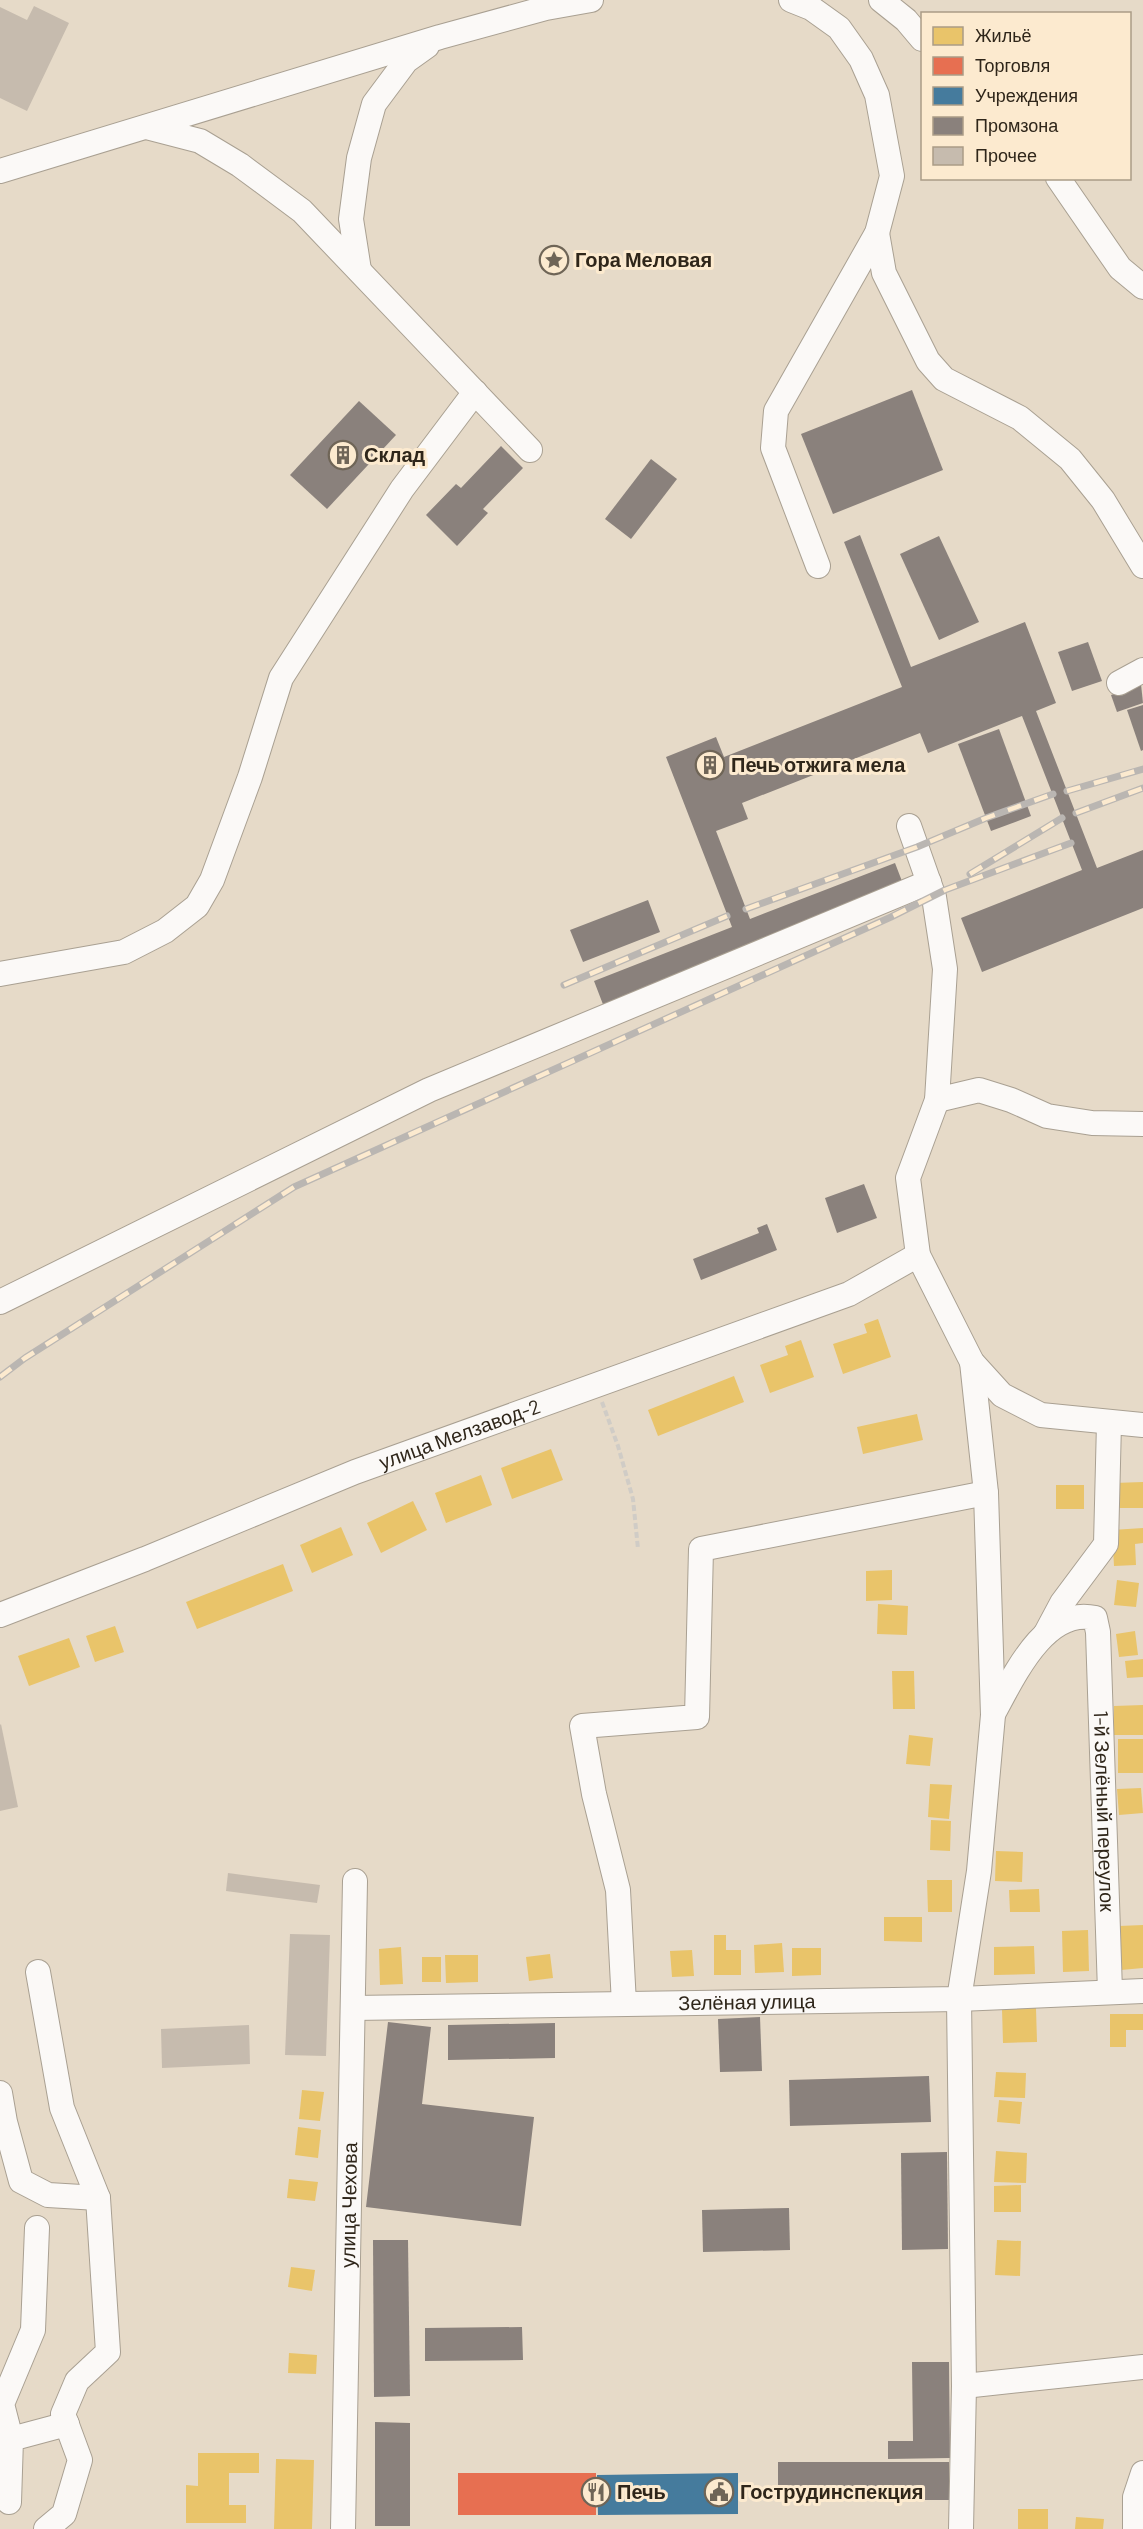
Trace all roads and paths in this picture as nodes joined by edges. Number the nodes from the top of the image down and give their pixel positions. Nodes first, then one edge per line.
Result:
1 (591, 0) edge
2 (791, 0) edge
3 (881, 0) edge
4 (440, 37) junction
5 (921, 38) edge
6 (145, 127) junction
7 (0, 171) edge
8 (1059, 180) edge
9 (877, 233) junction
10 (359, 270) junction
11 (1143, 287) edge
12 (475, 392) junction
13 (530, 450) dead end
14 (818, 566) dead end
15 (1143, 566) edge
16 (1143, 670) edge
17 (1119, 683) dead end
18 (909, 826) dead end
19 (929, 882) junction
20 (0, 974) edge
21 (937, 1100) junction
22 (1143, 1124) edge
23 (918, 1255) junction
24 (0, 1302) edge
25 (972, 1362) junction
26 (598, 1383) junction
27 (1109, 1423) junction
28 (1143, 1425) edge
29 (986, 1493) junction
30 (638, 1549) dead end
31 (0, 1615) edge
32 (1045, 1635) junction
33 (993, 1715) junction
34 (355, 1881) dead end
35 (38, 1972) dead end
36 (1110, 1991) junction
37 (1143, 1991) edge
38 (959, 1999) junction
39 (624, 2004) junction
40 (353, 2008) junction
41 (0, 2093) edge
42 (98, 2198) junction
43 (37, 2229) dead end
44 (1143, 2367) edge
45 (964, 2386) junction
46 (67, 2424) junction
47 (11, 2439) junction
48 (1143, 2473) edge
49 (9, 2502) dead end
50 (46, 2529) edge
51 (343, 2529) edge
52 (960, 2529) edge
53 (1135, 2529) edge

1 - 4 street
2 - 9 street
3 - 5 street
4 - 6 street
4 - 10 street
6 - 7 street
6 - 10 street
8 - 11 street
9 - 14 street
9 - 15 street
10 - 12 street
12 - 13 street
12 - 20 street
16 - 17 street
18 - 19 street
19 - 21 street
19 - 24 street
21 - 22 street
21 - 23 street
23 - 25 street
23 - 26 street, улица Мелзавод-2
25 - 27 street
25 - 29 street
26 - 30 path
26 - 31 street, улица Мелзавод-2
27 - 28 street
27 - 32 street
29 - 33 street
29 - 39 street
32 - 33 street
32 - 36 street, 1-й Зелёный переулок
33 - 38 street
34 - 40 street, улица Чехова
35 - 42 street
36 - 37 street, Зелёная улица
36 - 38 street, Зелёная улица
38 - 39 street, Зелёная улица
38 - 45 street
39 - 40 street, Зелёная улица
40 - 51 street, улица Чехова
41 - 42 street
42 - 46 street
43 - 47 street
44 - 45 street
45 - 52 street
46 - 47 street
46 - 50 street
47 - 49 street
48 - 53 street

